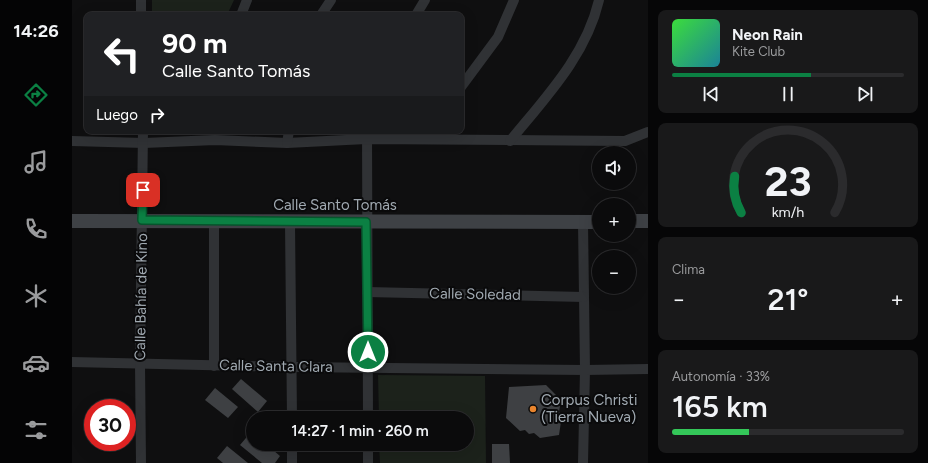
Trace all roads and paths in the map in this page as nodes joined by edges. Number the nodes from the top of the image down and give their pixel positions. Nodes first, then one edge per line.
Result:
1 (141, 0) edge
2 (247, 0) edge
3 (331, 0) edge
4 (426, 0) edge
5 (514, 0) edge
6 (599, 0) edge
7 (141, 12) edge
8 (242, 12) edge
9 (322, 12) edge
10 (418, 12) edge
11 (464, 83) edge
12 (648, 132) edge
13 (143, 134) edge
14 (289, 134) edge
15 (216, 135) edge
16 (366, 135) edge
17 (446, 136) edge
18 (72, 141) edge
19 (510, 141) junction
20 (144, 143) junction
21 (288, 144) junction
22 (142, 220) junction
23 (72, 221) edge
24 (648, 221) edge
25 (214, 222) junction
26 (366, 222) junction
27 (583, 222) junction
28 (592, 222) edge
29 (636, 222) edge
30 (290, 223) junction
31 (367, 292) junction
32 (584, 297) junction
33 (72, 362) edge
34 (140, 364) junction
35 (214, 366) junction
36 (293, 367) junction
37 (368, 367) junction
38 (648, 369) edge
39 (585, 370) junction
40 (292, 411) edge
41 (368, 411) edge
42 (292, 451) edge
43 (368, 451) edge
44 (141, 463) edge
45 (292, 463) edge
46 (368, 463) edge
47 (583, 463) edge

1 - 7 street
2 - 8 street
3 - 9 street
4 - 10 street
5 - 11 street
6 - 19 street
12 - 19 street
13 - 20 street, Calle Bahía de Kino
14 - 21 street
15 - 20 street
15 - 21 street
16 - 17 street
16 - 21 street
16 - 26 street
17 - 19 street
18 - 20 street
20 - 22 street, Calle Bahía de Kino
22 - 23 street, Calle Santo Tomás
22 - 25 street, Calle Santo Tomás
22 - 34 street, Calle Bahía de Kino
24 - 29 street
25 - 30 street, Calle Santo Tomás
25 - 35 street
26 - 27 street, Calle Santo Tomás
26 - 30 street, Calle Santo Tomás
26 - 31 street
27 - 28 street, Calle Santo Tomás
27 - 32 street
30 - 36 street
31 - 32 street, Calle Soledad
31 - 37 street
32 - 39 street
33 - 34 street, Calle Santa Clara
34 - 35 street, Calle Santa Clara
34 - 44 street, Calle Bahía de Kino
35 - 36 street, Calle Santa Clara
36 - 37 street, Calle Santa Clara
36 - 40 street
37 - 39 street, Calle Santa Clara
37 - 41 street
38 - 39 street, Calle Santa Clara
39 - 47 street
42 - 45 street
43 - 46 street

